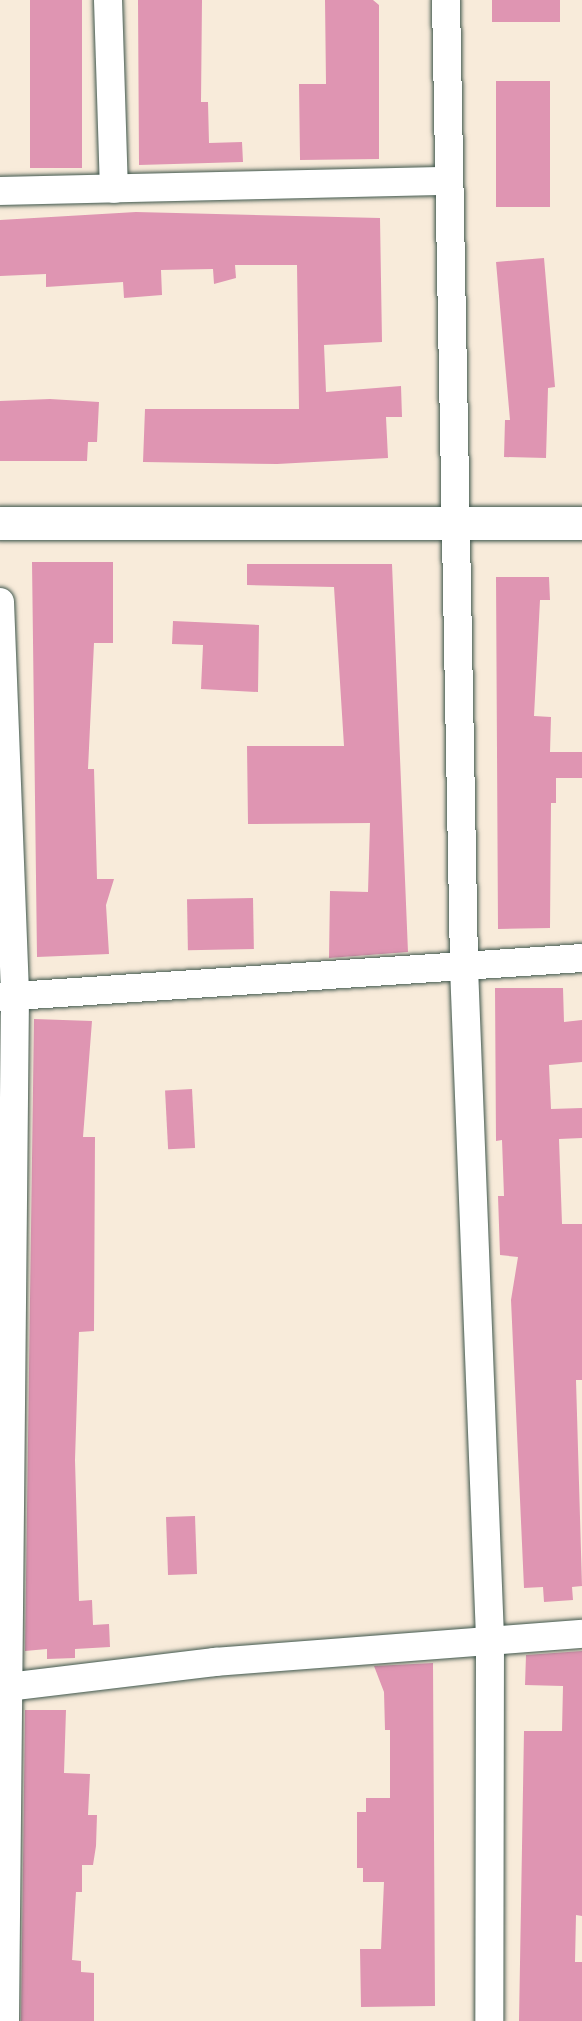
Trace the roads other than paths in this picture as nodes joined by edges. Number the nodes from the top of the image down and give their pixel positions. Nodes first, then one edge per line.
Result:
1 (108, 0) edge
2 (446, 0) edge
3 (448, 181) junction
4 (114, 189) junction
5 (0, 191) edge
6 (453, 522) junction
7 (0, 523) edge
8 (582, 523) edge
9 (0, 602) edge
10 (582, 958) edge
11 (464, 967) junction
12 (7, 996) edge
13 (582, 1634) edge
14 (490, 1638) junction
15 (2, 1688) edge
16 (5, 2021) edge
17 (489, 2021) edge

1 - 4 street
2 - 3 street
3 - 4 street
3 - 6 street
4 - 5 street
6 - 7 street
6 - 8 street
6 - 11 street
9 - 12 street
10 - 11 street
11 - 12 street
11 - 14 street
12 - 15 street
13 - 14 street
14 - 15 street
14 - 17 street
15 - 16 street

